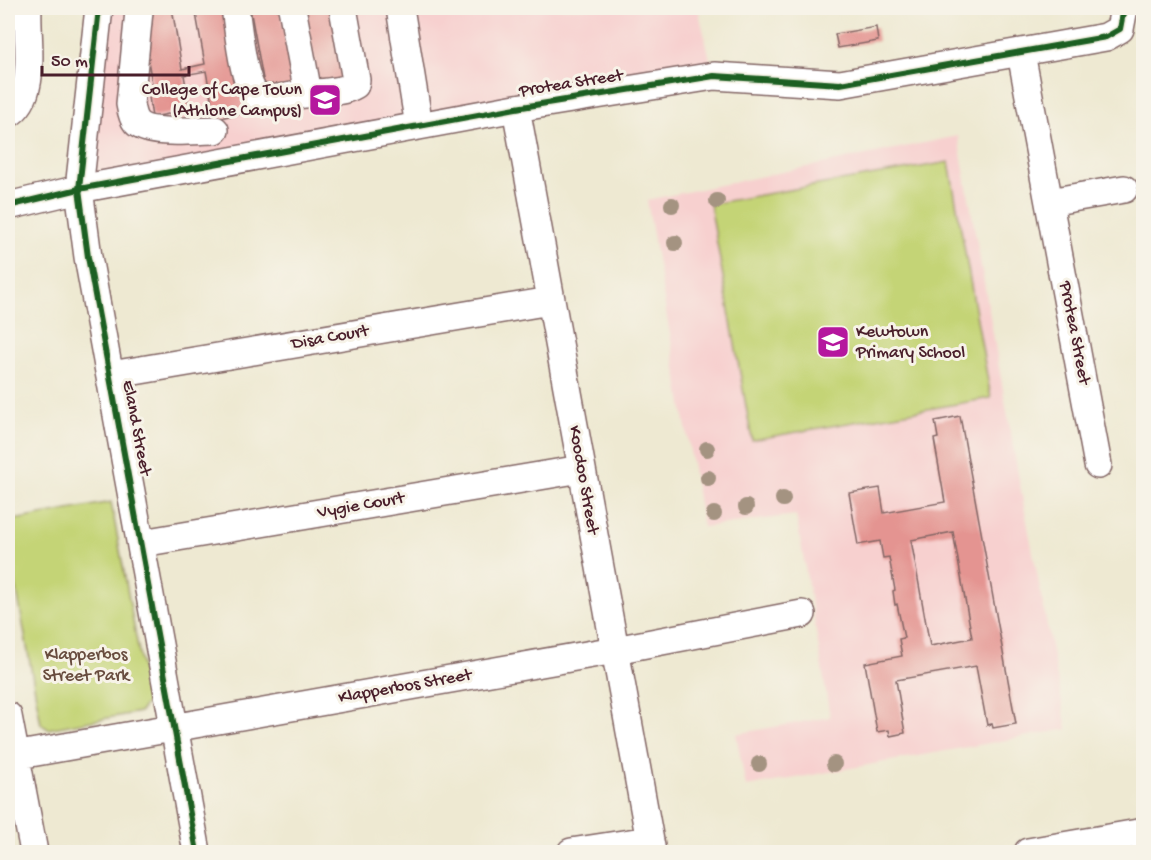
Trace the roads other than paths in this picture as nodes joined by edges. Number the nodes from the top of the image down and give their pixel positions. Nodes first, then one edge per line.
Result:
1 (28, 8) edge
2 (99, 8) edge
3 (235, 8) edge
4 (292, 8) edge
5 (343, 8) edge
6 (400, 8) edge
7 (1124, 8) edge
8 (139, 11) dead end
9 (1021, 53) junction
10 (308, 93) junction
11 (516, 108) junction
12 (8, 114) edge
13 (419, 126) junction
14 (187, 130) junction
15 (215, 130) dead end
16 (193, 168) junction
17 (80, 189) junction
18 (1124, 189) dead end
19 (1049, 202) junction
20 (8, 206) edge
21 (550, 301) junction
22 (111, 375) junction
23 (1098, 465) dead end
24 (581, 469) junction
25 (142, 543) junction
26 (802, 614) dead end
27 (615, 650) junction
28 (8, 716) edge
29 (176, 727) junction
30 (12, 756) edge
31 (1143, 832) edge
32 (651, 846) edge
33 (34, 852) edge
34 (197, 852) edge
35 (571, 852) edge
36 (1028, 852) edge

1 - 12 street
2 - 17 street, Eland Street
3 - 10 street
4 - 10 street
5 - 10 street
6 - 13 street
7 - 9 street, Protea Street
8 - 14 street
9 - 11 street, Protea Street
9 - 19 street, Protea Street
11 - 13 street, Protea Street
11 - 21 street, Koodoo Street
13 - 16 street, Protea Street
14 - 15 street
14 - 16 street
16 - 17 street, Protea Street
17 - 20 street, Protea Street
17 - 22 street, Eland Street
18 - 19 street
19 - 23 street, Protea Street
21 - 22 street, Disa Court
21 - 24 street, Koodoo Street
22 - 25 street, Eland Street
24 - 25 street, Vygie Court
24 - 27 street, Koodoo Street
25 - 29 street, Eland Street
26 - 27 street, Klapperbos Street
27 - 29 street, Klapperbos Street
27 - 32 street, Koodoo Street
28 - 30 street
29 - 30 street, Klapperbos Street
29 - 34 street, Eland Street
30 - 33 street
31 - 36 street
32 - 35 street

